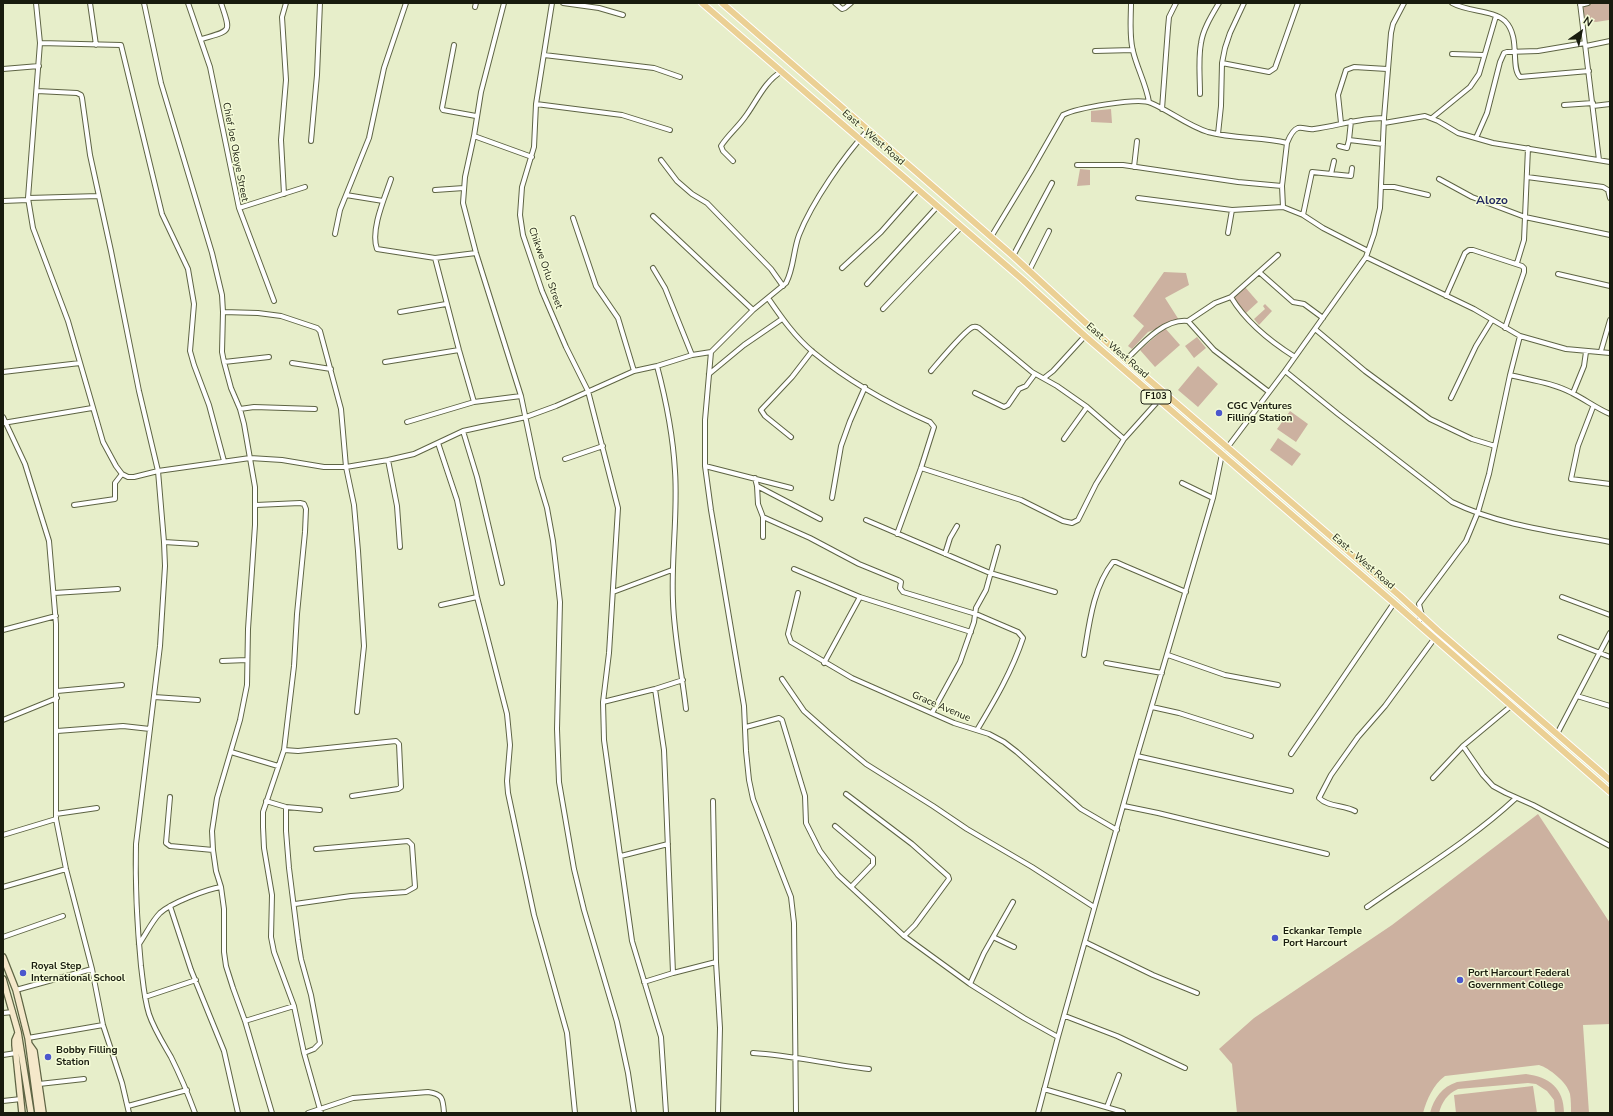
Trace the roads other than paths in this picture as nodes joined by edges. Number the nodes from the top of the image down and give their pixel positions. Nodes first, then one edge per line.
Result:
1 (36, 3) edge
2 (90, 3) edge
3 (144, 3) edge
4 (188, 3) edge
5 (220, 3) edge
6 (286, 3) edge
7 (320, 3) edge
8 (406, 3) edge
9 (504, 3) edge
10 (552, 3) edge
11 (562, 3) edge
12 (702, 3) edge
13 (722, 3) edge
14 (835, 3) edge
15 (851, 3) edge
16 (1131, 3) edge
17 (1176, 3) edge
18 (1219, 3) edge
19 (1244, 3) edge
20 (1298, 3) edge
21 (1404, 3) edge
22 (1452, 3) edge
23 (1588, 3) edge
24 (1580, 4) edge
25 (623, 14) dead end
26 (1496, 16) junction
27 (202, 39) junction
28 (1610, 41) edge
29 (40, 43) junction
30 (1586, 44) junction
31 (96, 45) junction
32 (454, 45) dead end
33 (1133, 50) junction
34 (1095, 51) dead end
35 (1515, 51) junction
36 (1452, 54) dead end
37 (544, 55) junction
38 (1484, 55) junction
39 (1222, 63) junction
40 (39, 66) junction
41 (3, 69) edge
42 (1387, 70) junction
43 (782, 71) junction
44 (1589, 71) junction
45 (680, 76) dead end
46 (37, 90) junction
47 (1200, 94) dead end
48 (1149, 102) junction
49 (536, 104) junction
50 (1610, 104) edge
51 (1564, 105) dead end
52 (1593, 105) junction
53 (1162, 109) junction
54 (476, 116) junction
55 (1384, 118) junction
56 (1432, 118) junction
57 (1351, 121) junction
58 (1341, 123) junction
59 (1384, 124) junction
60 (670, 130) dead end
61 (868, 130) junction
62 (1218, 134) junction
63 (474, 136) junction
64 (1476, 138) junction
65 (860, 139) junction
66 (1349, 140) junction
67 (311, 141) dead end
68 (1137, 141) dead end
69 (1288, 143) junction
70 (1383, 144) junction
71 (1340, 146) dead end
72 (1528, 148) junction
73 (532, 157) junction
74 (661, 160) dead end
75 (1599, 160) junction
76 (733, 161) dead end
77 (1334, 162) dead end
78 (1610, 162) edge
79 (1077, 165) dead end
80 (1134, 167) junction
81 (1352, 168) dead end
82 (1331, 174) junction
83 (1527, 177) junction
84 (391, 179) dead end
85 (1439, 179) dead end
86 (1052, 183) dead end
87 (1282, 186) junction
88 (305, 187) dead end
89 (1381, 187) junction
90 (464, 188) junction
91 (435, 190) dead end
92 (918, 190) junction
93 (284, 194) junction
94 (346, 195) junction
95 (1428, 195) dead end
96 (99, 196) junction
97 (1138, 198) dead end
98 (1610, 198) edge
99 (28, 199) junction
100 (3, 201) edge
101 (383, 201) junction
102 (938, 207) junction
103 (1283, 207) junction
104 (239, 208) junction
105 (1232, 210) junction
106 (1303, 215) junction
107 (653, 216) dead end
108 (1525, 217) junction
109 (572, 218) dead end
110 (961, 227) junction
111 (1049, 231) dead end
112 (1228, 233) dead end
113 (335, 234) dead end
114 (1610, 235) edge
115 (991, 237) junction
116 (1368, 251) junction
117 (476, 253) junction
118 (1278, 255) dead end
119 (1013, 256) junction
120 (1366, 257) junction
121 (435, 258) junction
122 (1517, 263) junction
123 (653, 268) dead end
124 (842, 268) dead end
125 (1029, 271) junction
126 (1259, 272) junction
127 (1558, 274) dead end
128 (867, 284) dead end
129 (783, 286) junction
130 (1610, 286) edge
131 (1446, 296) junction
132 (1231, 297) junction
133 (768, 298) junction
134 (274, 301) dead end
135 (446, 304) junction
136 (883, 309) dead end
137 (753, 310) junction
138 (223, 312) junction
139 (400, 312) dead end
140 (1323, 318) junction
141 (782, 319) junction
142 (1492, 320) junction
143 (1188, 321) junction
144 (1609, 323) edge
145 (1505, 328) junction
146 (1315, 329) junction
147 (1085, 336) junction
148 (1520, 336) junction
149 (459, 350) junction
150 (812, 351) junction
151 (1601, 351) junction
152 (711, 352) junction
153 (1586, 352) junction
154 (1610, 353) edge
155 (692, 355) junction
156 (269, 357) dead end
157 (1295, 357) junction
158 (1126, 360) junction
159 (224, 362) junction
160 (385, 362) dead end
161 (80, 363) junction
162 (292, 363) dead end
163 (657, 366) junction
164 (331, 369) junction
165 (930, 371) dead end
166 (1285, 371) junction
167 (3, 372) edge
168 (634, 372) junction
169 (709, 374) junction
170 (1035, 374) junction
171 (1510, 375) junction
172 (1044, 378) junction
173 (865, 387) junction
174 (588, 391) junction
175 (1269, 392) junction
176 (975, 393) dead end
177 (1574, 393) junction
178 (522, 396) junction
179 (1451, 398) dead end
180 (1159, 400) junction
181 (474, 402) junction
182 (1087, 407) junction
183 (1593, 407) junction
184 (92, 408) junction
185 (240, 409) junction
186 (315, 409) dead end
187 (1610, 414) edge
188 (3, 417) edge
189 (526, 417) junction
190 (407, 422) dead end
191 (4, 423) edge
192 (463, 431) junction
193 (791, 437) dead end
194 (1064, 439) dead end
195 (1124, 439) junction
196 (438, 443) junction
197 (602, 446) junction
198 (1495, 446) junction
199 (1227, 448) junction
200 (1222, 454) junction
201 (250, 458) junction
202 (565, 459) dead end
203 (388, 460) junction
204 (224, 461) junction
205 (705, 466) junction
206 (346, 467) junction
207 (922, 468) junction
208 (158, 471) junction
209 (122, 474) junction
210 (754, 478) junction
211 (1182, 483) dead end
212 (1610, 484) edge
213 (757, 486) junction
214 (790, 488) dead end
215 (832, 498) dead end
216 (1213, 498) junction
217 (74, 505) dead end
218 (256, 505) junction
219 (1478, 512) junction
220 (763, 517) junction
221 (820, 519) dead end
222 (866, 520) dead end
223 (957, 526) dead end
224 (897, 534) junction
225 (763, 537) dead end
226 (164, 542) junction
227 (1610, 542) edge
228 (196, 544) dead end
229 (400, 547) dead end
230 (998, 547) dead end
231 (945, 554) junction
232 (794, 569) dead end
233 (672, 570) junction
234 (990, 573) junction
235 (502, 583) dead end
236 (118, 589) dead end
237 (613, 592) junction
238 (1055, 592) dead end
239 (1186, 592) junction
240 (54, 593) junction
241 (798, 593) dead end
242 (477, 597) junction
243 (860, 597) junction
244 (1562, 597) dead end
245 (1394, 603) junction
246 (441, 605) dead end
247 (976, 614) junction
248 (1610, 615) edge
249 (56, 616) junction
250 (1422, 616) junction
251 (1418, 624) junction
252 (3, 630) edge
253 (971, 632) junction
254 (1610, 633) edge
255 (1560, 637) dead end
256 (1434, 639) junction
257 (1600, 653) junction
258 (1168, 655) junction
259 (1084, 656) dead end
260 (1610, 657) edge
261 (247, 660) junction
262 (222, 661) dead end
263 (824, 663) junction
264 (1106, 663) dead end
265 (1162, 673) junction
266 (782, 679) dead end
267 (683, 680) junction
268 (122, 685) dead end
269 (1278, 685) dead end
270 (655, 689) junction
271 (57, 691) junction
272 (1577, 696) junction
273 (154, 697) junction
274 (57, 698) junction
275 (198, 700) dead end
276 (603, 702) junction
277 (1511, 706) junction
278 (1610, 706) edge
279 (1152, 707) junction
280 (686, 709) dead end
281 (357, 712) dead end
282 (932, 713) junction
283 (3, 720) edge
284 (746, 727) junction
285 (150, 729) junction
286 (977, 730) junction
287 (57, 731) junction
288 (1557, 734) junction
289 (1251, 736) dead end
290 (1464, 746) junction
291 (284, 750) junction
292 (231, 752) junction
293 (1291, 754) dead end
294 (1137, 756) junction
295 (278, 766) junction
296 (1433, 778) dead end
297 (1610, 780) edge
298 (1291, 791) dead end
299 (1610, 792) edge
300 (846, 794) dead end
301 (352, 796) dead end
302 (170, 798) dead end
303 (1516, 798) junction
304 (266, 801) junction
305 (713, 801) dead end
306 (1124, 806) junction
307 (286, 807) junction
308 (97, 808) dead end
309 (320, 810) dead end
310 (1355, 811) dead end
311 (56, 814) junction
312 (56, 819) junction
313 (835, 826) dead end
314 (1117, 830) junction
315 (3, 835) edge
316 (668, 844) junction
317 (1610, 846) edge
318 (316, 849) dead end
319 (212, 850) junction
320 (1327, 854) dead end
321 (621, 856) junction
322 (66, 869) junction
323 (3, 887) edge
324 (221, 887) junction
325 (851, 887) junction
326 (1013, 902) dead end
327 (295, 904) junction
328 (170, 906) junction
329 (1094, 907) junction
330 (1367, 907) dead end
331 (63, 916) dead end
332 (904, 936) junction
333 (3, 937) edge
334 (994, 937) junction
335 (1085, 942) junction
336 (139, 944) junction
337 (1014, 947) dead end
338 (3, 957) edge
339 (716, 962) junction
340 (92, 970) junction
341 (673, 973) junction
342 (3, 978) edge
343 (196, 980) junction
344 (644, 982) junction
345 (970, 984) junction
346 (16, 990) junction
347 (1197, 993) dead end
348 (145, 997) junction
349 (294, 1006) junction
350 (13, 1012) junction
351 (3, 1013) edge
352 (1064, 1016) junction
353 (245, 1021) junction
354 (103, 1026) junction
355 (18, 1032) junction
356 (1058, 1037) junction
357 (28, 1041) junction
358 (16, 1053) junction
359 (304, 1053) junction
360 (753, 1053) dead end
361 (3, 1055) edge
362 (796, 1058) junction
363 (1185, 1068) dead end
364 (869, 1069) dead end
365 (1119, 1075) dead end
366 (84, 1079) dead end
367 (39, 1084) junction
368 (1044, 1089) junction
369 (187, 1090) junction
370 (21, 1099) junction
371 (3, 1101) edge
372 (128, 1106) junction
373 (1107, 1107) junction
374 (321, 1111) edge
375 (1115, 1112) edge
376 (1123, 1112) edge
377 (22, 1113) edge
378 (31, 1113) edge
379 (38, 1113) edge
380 (43, 1113) edge
381 (129, 1113) edge
382 (194, 1113) edge
383 (238, 1113) edge
384 (272, 1113) edge
385 (308, 1113) edge
386 (444, 1113) edge
387 (575, 1113) edge
388 (634, 1113) edge
389 (666, 1113) edge
390 (718, 1113) edge
391 (796, 1113) edge
392 (1038, 1113) edge

1 - 29 street
2 - 31 street
3 - 138 street
4 - 27 street, Chief Joe Okoye Street
5 - 27 street
6 - 93 street
7 - 67 street
8 - 94 street
9 - 54 street
10 - 37 street, Chikwe Orlu Street
11 - 25 street
12 - 43 main road, East - West Road / F103
13 - 61 main road, East - West Road / F103
14 - 15 street
16 - 33 street
17 - 53 street
18 - 47 street
19 - 39 street
20 - 39 street
21 - 42 street
22 - 26 street
23 - 24 street
24 - 30 street
26 - 35 street
26 - 38 street
27 - 104 street, Chief Joe Okoye Street
28 - 30 street
29 - 31 street
29 - 40 street
30 - 35 street
30 - 44 street
31 - 204 street
32 - 54 street
33 - 34 street
33 - 48 street
35 - 44 street
35 - 64 street
36 - 38 street
37 - 45 street
37 - 49 street, Chikwe Orlu Street
38 - 56 street
39 - 62 street
40 - 41 street
40 - 46 street
42 - 55 street
42 - 58 street
43 - 65 main road, East - West Road / F103
43 - 76 street
44 - 52 street
46 - 96 street
46 - 99 street
48 - 53 street
48 - 115 street
49 - 60 street
49 - 73 street, Chikwe Orlu Street
50 - 52 street
51 - 52 street
52 - 75 street
53 - 62 street
54 - 63 street
55 - 57 street
55 - 59 street
56 - 59 street
56 - 64 street
57 - 58 street
57 - 66 street
58 - 69 street
59 - 70 street
61 - 65 street
61 - 115 main road, East - West Road / F103
62 - 69 street
63 - 73 street
63 - 90 street
64 - 72 street
65 - 92 main road, East - West Road / F103
65 - 129 street
66 - 70 street
66 - 71 street
68 - 80 street
69 - 87 street
70 - 89 street
72 - 75 street
72 - 83 street
73 - 174 street, Chikwe Orlu Street
74 - 129 street
75 - 78 street
77 - 82 street
79 - 80 street
80 - 87 street
81 - 82 street
82 - 106 street
83 - 98 street
83 - 108 street
84 - 101 street
85 - 108 street
86 - 119 street
87 - 103 street
88 - 93 street
89 - 95 street
89 - 116 street
90 - 91 street
90 - 117 street
92 - 102 main road, East - West Road / F103
92 - 124 street
93 - 104 street
94 - 101 street
94 - 113 street
96 - 99 street
96 - 208 street
97 - 105 street
99 - 100 street
99 - 161 street
101 - 121 street
102 - 110 main road, East - West Road / F103
102 - 128 street
103 - 105 street
103 - 106 street
104 - 134 street, Chief Joe Okoye Street
105 - 112 street
106 - 116 street
107 - 137 street
108 - 114 street
108 - 122 street
109 - 168 street
110 - 136 street
110 - 147 main road, East - West Road / F103
111 - 125 street
115 - 119 main road, East - West Road / F103
116 - 120 street
117 - 121 street
117 - 178 street
118 - 126 street
119 - 125 main road, East - West Road / F103
120 - 131 street
120 - 140 street
121 - 135 street
122 - 131 street
122 - 145 street
123 - 155 street
125 - 158 main road, East - West Road / F103
126 - 132 street
126 - 140 street
127 - 130 street
129 - 133 street
131 - 142 street
132 - 143 street
132 - 157 street
133 - 137 street
133 - 141 street
135 - 139 street
135 - 149 street
137 - 152 street
138 - 159 street
138 - 164 street
140 - 146 street
141 - 150 street
141 - 169 street
142 - 145 street
142 - 179 street
143 - 158 street
143 - 175 street
144 - 151 street
145 - 148 street
146 - 157 street
146 - 198 street
147 - 172 street
147 - 180 main road, East - West Road / F103
148 - 153 street
148 - 171 street
149 - 160 street
149 - 181 street
150 - 173 street
150 - 193 street
151 - 153 street
151 - 154 street
152 - 155 street
152 - 169 street
153 - 177 street
155 - 163 street
156 - 159 street
157 - 166 street
158 - 199 main road, East - West Road / F103
159 - 185 street
161 - 167 street
161 - 184 street
162 - 164 street
163 - 168 street
163 - 233 street
164 - 206 street
165 - 170 street
166 - 175 street
166 - 219 street
168 - 174 street
169 - 205 street
170 - 172 street
170 - 176 street
171 - 177 street
171 - 198 street
172 - 182 street
173 - 207 street
173 - 215 street
174 - 189 street
174 - 197 street, Chikwe Orlu Street
175 - 199 street
177 - 183 street
178 - 181 street
178 - 189 street
180 - 195 street
180 - 200 main road, East - West Road / F103
181 - 190 street
182 - 194 street
182 - 195 street
183 - 187 street
183 - 212 street
184 - 191 street
184 - 209 street
185 - 186 street
185 - 201 street
188 - 191 street
189 - 192 street
189 - 388 street
191 - 240 street
192 - 196 street
192 - 235 street
195 - 207 street
196 - 203 street
196 - 242 street
197 - 202 street
197 - 237 street, Chikwe Orlu Street
198 - 219 street
199 - 250 main road, East - West Road / F103
200 - 216 street
200 - 245 main road, East - West Road / F103
201 - 204 street
201 - 206 street
201 - 218 street
203 - 206 street
203 - 229 street
204 - 208 street
205 - 210 street
205 - 284 street
206 - 281 street
207 - 224 street
208 - 209 street
208 - 226 street
209 - 217 street
210 - 213 street
210 - 214 street
211 - 216 street
213 - 220 street
213 - 221 street
216 - 239 street
218 - 261 street
218 - 291 street
219 - 227 street
219 - 250 street
220 - 225 street
220 - 247 street
222 - 224 street
223 - 231 street
224 - 231 street
226 - 228 street
226 - 273 street
230 - 234 street
231 - 234 street
232 - 243 street
233 - 237 street
233 - 267 street
234 - 238 street
234 - 247 street
236 - 240 street
237 - 276 street, Chikwe Orlu Street
239 - 258 street
239 - 259 street
240 - 249 street
241 - 263 street, Grace Avenue
242 - 246 street
242 - 387 street
243 - 253 street
243 - 263 street
244 - 248 street
245 - 251 main road, East - West Road / F103
245 - 293 street
247 - 253 street
247 - 286 street
249 - 252 street
249 - 271 street
250 - 251 street
250 - 288 main road, East - West Road / F103
251 - 256 main road, East - West Road / F103
253 - 282 street
254 - 257 street
255 - 257 street
256 - 277 main road, East - West Road / F103
256 - 310 street
257 - 260 street
257 - 272 street
258 - 265 street
258 - 269 street
261 - 262 street
261 - 292 street
263 - 282 street, Grace Avenue
264 - 265 street
265 - 279 street
266 - 329 street
267 - 270 street
267 - 280 street
268 - 271 street
270 - 276 street
270 - 316 street
271 - 274 street
272 - 278 street
272 - 288 street
273 - 275 street
273 - 285 street
274 - 283 street
274 - 287 street
276 - 321 street, Chikwe Orlu Street
277 - 290 street
277 - 299 main road, East - West Road / F103
279 - 289 street
279 - 294 street
282 - 286 street, Grace Avenue
284 - 325 street
284 - 362 street
285 - 287 street
285 - 336 street
286 - 314 street, Grace Avenue
287 - 311 street
288 - 297 main road, East - West Road / F103
290 - 296 street
290 - 303 street
291 - 295 street
291 - 301 street
292 - 295 street
292 - 319 street
294 - 298 street
294 - 306 street
295 - 304 street
300 - 332 street
302 - 319 street
303 - 317 street
303 - 330 street
304 - 307 street
304 - 349 street
305 - 339 street
306 - 314 street
306 - 320 street
307 - 309 street
307 - 327 street
308 - 311 street
311 - 312 street
312 - 315 street
312 - 322 street
313 - 325 street
314 - 329 street
316 - 321 street
316 - 341 street
318 - 327 street
319 - 324 street
321 - 344 street, Chikwe Orlu Street
322 - 323 street
322 - 340 street
324 - 328 street
324 - 353 street
325 - 332 street
326 - 334 street
327 - 359 street
328 - 336 street
328 - 343 street
329 - 335 street
331 - 333 street
332 - 345 street
334 - 337 street
334 - 345 street
335 - 347 street
335 - 352 street
336 - 348 street
338 - 346 main road
339 - 341 street
339 - 390 street
340 - 346 street
340 - 354 street
341 - 344 street
342 - 350 main road
343 - 348 street
343 - 383 street
344 - 389 street, Chikwe Orlu Street
345 - 356 street
346 - 357 main road
348 - 369 street
349 - 353 street
349 - 359 street
350 - 351 street
350 - 355 main road
352 - 356 street
352 - 363 street
353 - 384 street
354 - 357 street
354 - 372 street
355 - 358 main road
355 - 378 main road
356 - 368 street
357 - 367 main road
357 - 379 main road
358 - 361 street
358 - 370 main road
359 - 374 street
360 - 362 street
362 - 364 street
362 - 391 street
365 - 373 street
366 - 367 street
367 - 380 main road
368 - 373 street
368 - 392 street
369 - 372 street
369 - 382 street
370 - 371 street
370 - 377 main road
372 - 381 street
373 - 375 street
374 - 385 street
374 - 386 street
375 - 376 street

